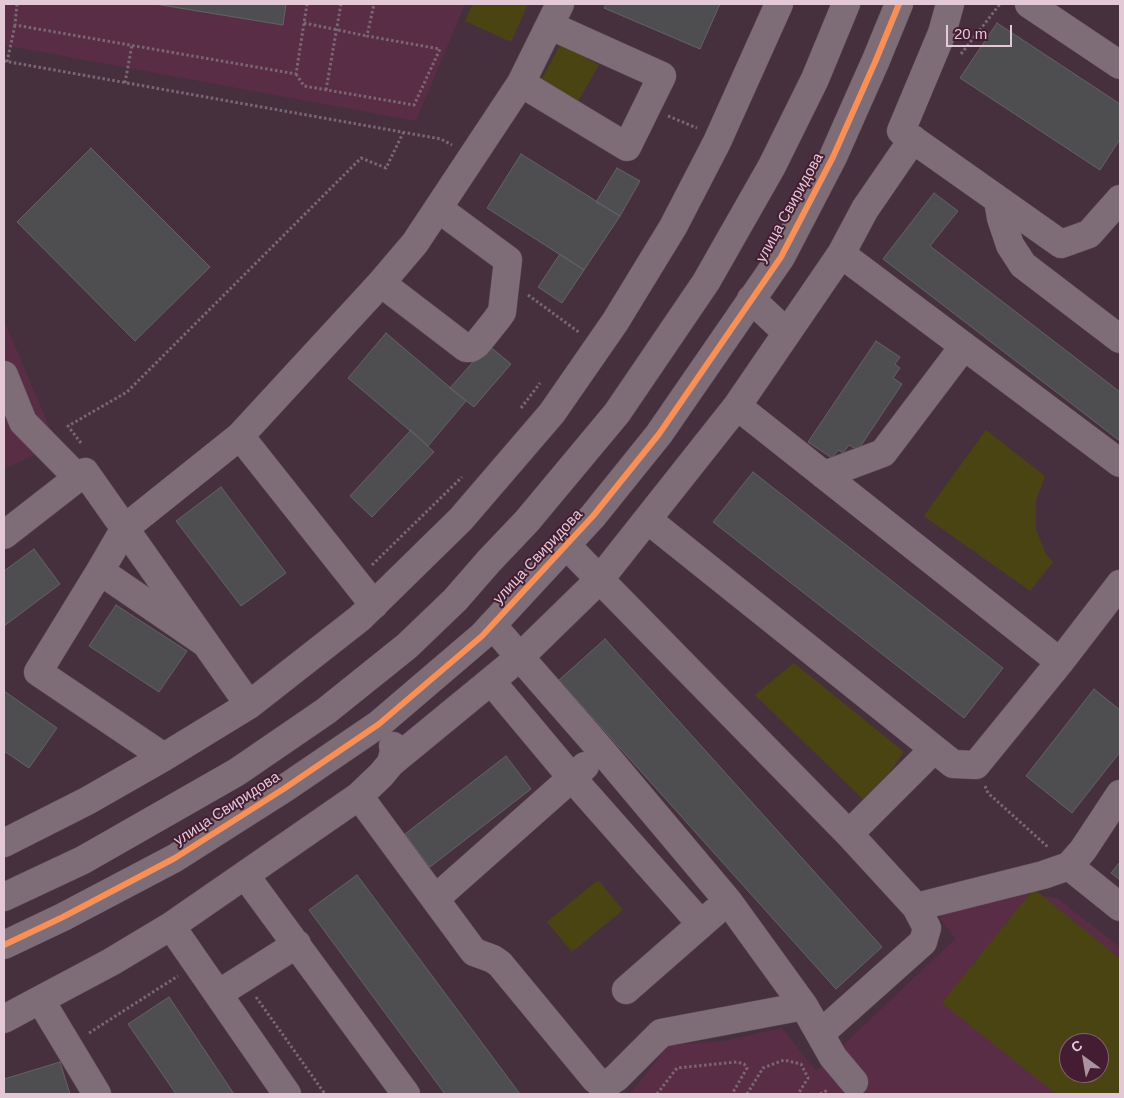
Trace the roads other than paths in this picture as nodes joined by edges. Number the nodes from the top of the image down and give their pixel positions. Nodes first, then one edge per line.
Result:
1 (779, 4) edge
2 (846, 4) edge
3 (899, 4) edge
4 (950, 4) edge
5 (1029, 4) edge
6 (556, 15) edge
7 (1120, 65) edge
8 (521, 83) junction
9 (913, 139) junction
10 (1120, 199) edge
11 (998, 200) junction
12 (439, 209) junction
13 (1061, 244) junction
14 (840, 254) junction
15 (1038, 276) junction
16 (381, 283) junction
17 (751, 299) junction
18 (787, 333) junction
19 (1120, 338) edge
20 (964, 346) junction
21 (4, 375) edge
22 (737, 406) junction
23 (13, 427) edge
24 (240, 436) junction
25 (1120, 463) edge
26 (824, 475) junction
27 (82, 476) junction
28 (648, 520) junction
29 (125, 528) junction
30 (4, 535) edge
31 (566, 545) junction
32 (100, 571) junction
33 (600, 580) junction
34 (1120, 584) edge
35 (374, 604) junction
36 (492, 625) junction
37 (205, 643) junction
38 (520, 657) junction
39 (1060, 662) junction
40 (492, 681) junction
41 (249, 705) junction
42 (379, 724) junction
43 (934, 749) junction
44 (602, 751) junction
45 (164, 757) junction
46 (391, 763) junction
47 (572, 778) junction
48 (1120, 794) edge
49 (359, 796) junction
50 (849, 834) junction
51 (4, 843) edge
52 (1069, 866) junction
53 (245, 875) junction
54 (4, 897) edge
55 (435, 899) junction
56 (728, 901) junction
57 (916, 907) junction
58 (1120, 907) edge
59 (701, 924) junction
60 (170, 926) junction
61 (297, 944) junction
62 (4, 945) edge
63 (626, 990) dead end
64 (218, 994) junction
65 (41, 1001) junction
66 (804, 1006) junction
67 (4, 1019) edge
68 (820, 1034) junction
69 (854, 1082) dead end
70 (97, 1094) edge
71 (287, 1094) edge
72 (406, 1094) edge

1 - 35 street
2 - 54 street, улица Свиридова
3 - 17 street, улица Свиридова
4 - 9 street
5 - 7 street
6 - 8 street
6 - 8 street
8 - 12 street
9 - 11 street
9 - 14 street
10 - 13 street
11 - 13 street
11 - 15 street
12 - 16 street
12 - 16 street
13 - 15 street
14 - 18 street
14 - 20 street
15 - 19 street
16 - 24 street
17 - 18 street
17 - 31 street, улица Свиридова
18 - 22 street
20 - 25 street
20 - 26 street
21 - 23 street
22 - 26 street
22 - 28 street
23 - 27 street
24 - 29 street
24 - 35 street
26 - 39 street
27 - 29 street
27 - 30 street
28 - 33 street
28 - 43 street
29 - 32 street
29 - 37 street
31 - 33 street
31 - 36 street, улица Свиридова
32 - 37 street
32 - 45 street
33 - 38 street
33 - 50 street
34 - 39 street
35 - 41 street
36 - 38 street
36 - 42 street, улица Свиридова
37 - 41 street
38 - 40 street
38 - 44 street
39 - 43 street
40 - 46 street
40 - 47 street
41 - 45 street
42 - 46 street
42 - 62 street, улица Свиридова
43 - 50 street
44 - 47 street
44 - 56 street
45 - 51 street
46 - 49 street
47 - 55 street
47 - 59 street
48 - 52 street
49 - 53 street
49 - 55 street
50 - 57 street
52 - 57 street
52 - 58 street
53 - 60 street
53 - 61 street
55 - 66 street
56 - 59 street
56 - 66 street
57 - 68 street
59 - 63 street
60 - 64 street
60 - 65 street
61 - 64 street
61 - 72 street
64 - 71 street
65 - 67 street
65 - 70 street
66 - 68 street
68 - 69 street

